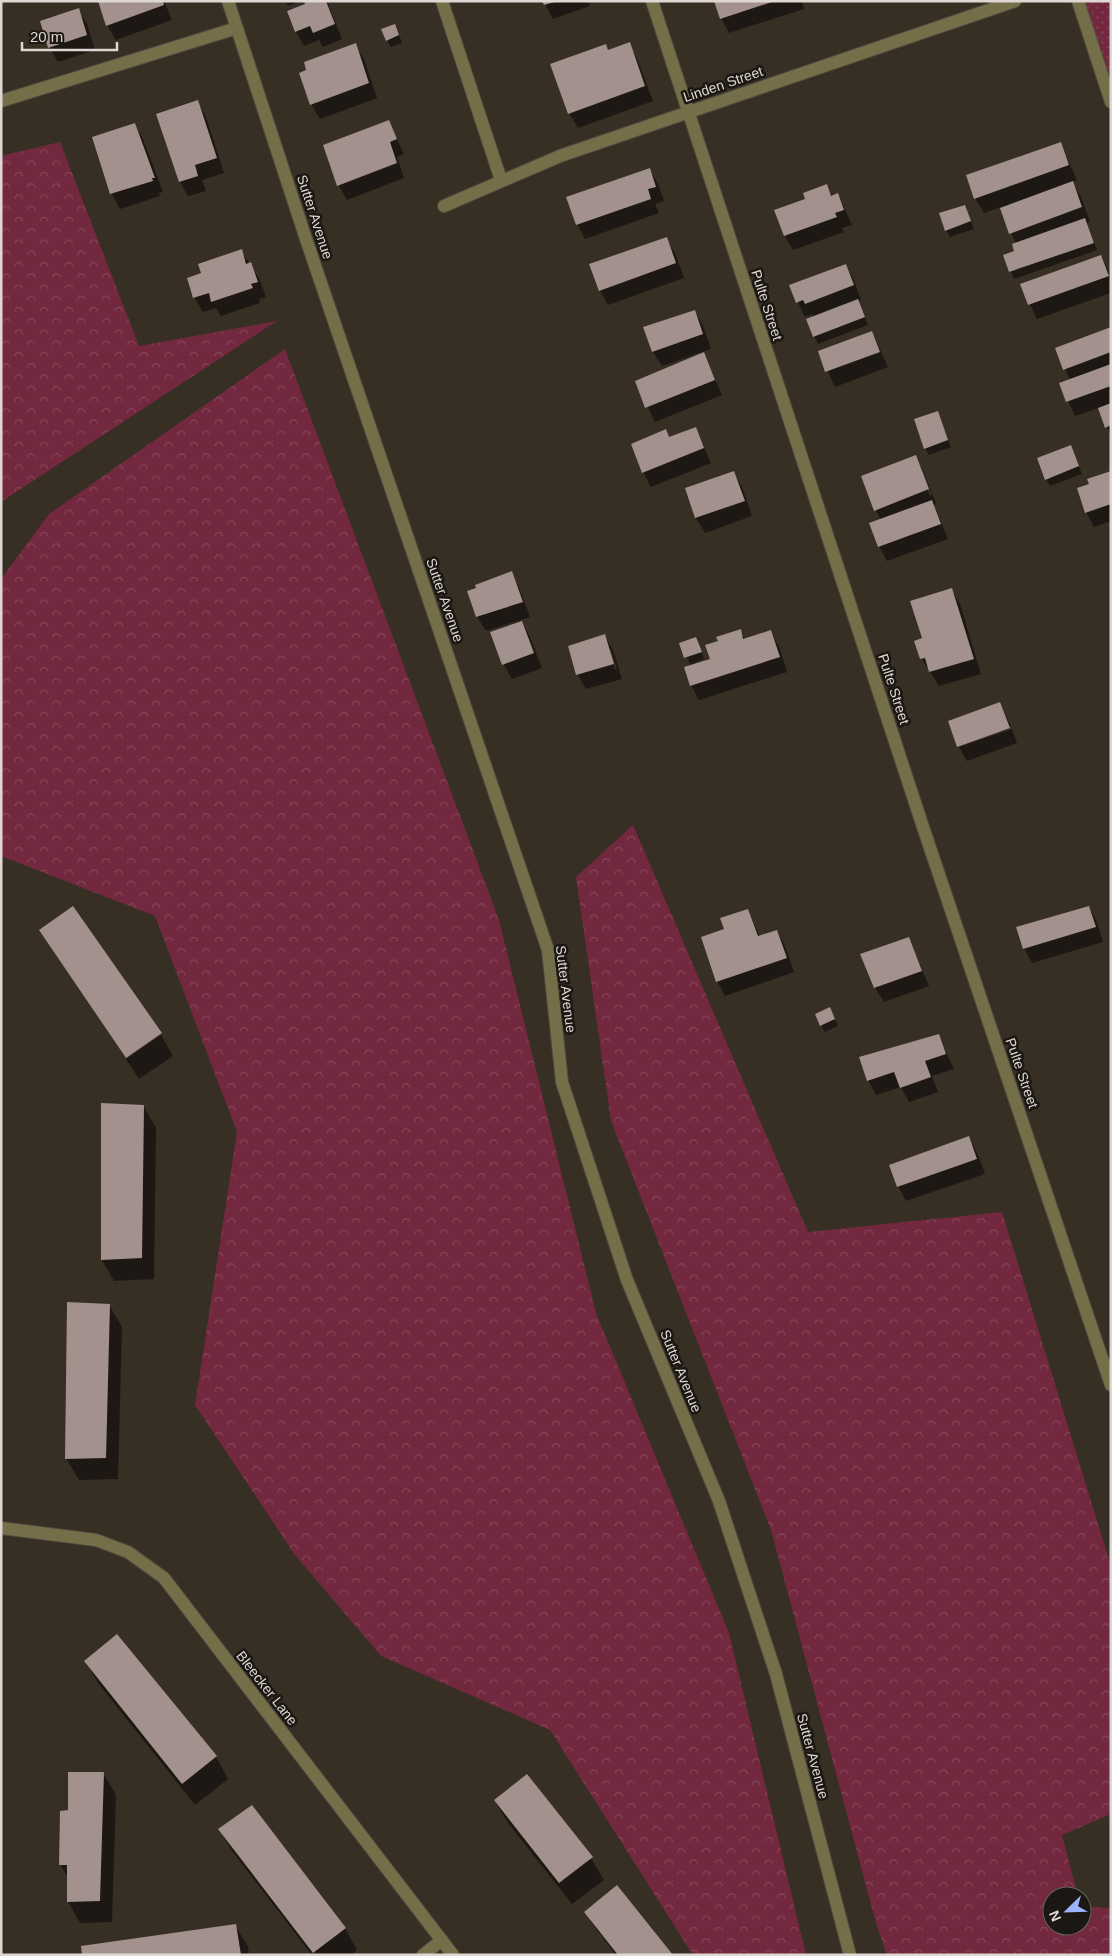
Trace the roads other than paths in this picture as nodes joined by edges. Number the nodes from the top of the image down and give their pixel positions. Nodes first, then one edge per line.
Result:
1 (228, 1) edge
2 (442, 1) edge
3 (652, 1) edge
4 (1015, 1) edge
5 (1078, 1) edge
6 (237, 28) junction
7 (1, 101) edge
8 (1111, 102) edge
9 (688, 111) junction
10 (502, 180) junction
11 (444, 206) dead end
12 (1111, 1386) edge
13 (1, 1528) edge
14 (442, 1940) junction
15 (424, 1955) edge
16 (453, 1955) edge
17 (850, 1955) edge

1 - 6 street, Sutter Avenue
2 - 10 street
3 - 9 street, Pulte Street
4 - 9 street, Linden Street
5 - 8 street
6 - 7 street
6 - 17 street, Sutter Avenue
9 - 10 street, Linden Street
9 - 12 street, Pulte Street
10 - 11 street, Linden Street
13 - 14 street, Bleecker Lane
14 - 15 street
14 - 16 street, Bleecker Lane

